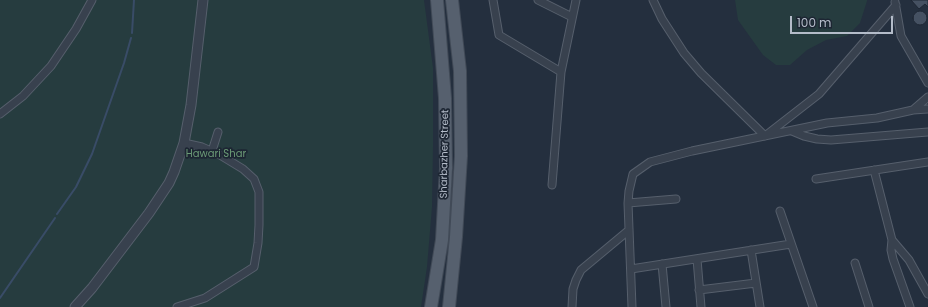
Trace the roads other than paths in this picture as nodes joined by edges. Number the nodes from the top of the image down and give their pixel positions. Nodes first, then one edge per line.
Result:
1 (92, 0) edge
2 (203, 0) edge
3 (437, 0) edge
4 (452, 0) edge
5 (493, 0) edge
6 (538, 0) edge
7 (576, 0) edge
8 (653, 0) edge
9 (895, 2) edge
10 (572, 17) junction
11 (561, 72) junction
12 (928, 83) edge
13 (928, 97) edge
14 (928, 109) edge
15 (913, 110) junction
16 (0, 114) edge
17 (792, 130) junction
18 (218, 132) dead end
19 (928, 132) edge
20 (765, 136) junction
21 (184, 143) junction
22 (212, 151) junction
23 (928, 163) edge
24 (874, 170) junction
25 (816, 179) dead end
26 (445, 181) junction
27 (459, 181) junction
28 (552, 185) dead end
29 (676, 199) dead end
30 (628, 203) junction
31 (780, 211) dead end
32 (629, 230) junction
33 (892, 240) junction
34 (791, 244) junction
35 (751, 250) junction
36 (903, 251) junction
37 (892, 255) junction
38 (697, 259) junction
39 (855, 263) dead end
40 (662, 264) junction
41 (631, 269) junction
42 (919, 277) junction
43 (928, 278) edge
44 (756, 283) junction
45 (700, 290) junction
46 (928, 294) edge
47 (75, 307) edge
48 (177, 307) edge
49 (431, 307) edge
50 (449, 307) edge
51 (572, 307) edge
52 (632, 307) edge
53 (666, 307) edge
54 (701, 307) edge
55 (760, 307) edge
56 (814, 307) edge
57 (870, 307) edge
58 (910, 307) edge

1 - 16 street
2 - 21 street
3 - 26 main road, Sharbazher Street
4 - 27 main road, Sharbazher Street
5 - 11 street
6 - 10 street
7 - 10 street
8 - 20 street
9 - 12 street
9 - 20 street
10 - 11 street
11 - 28 street
13 - 15 street
14 - 15 street
15 - 17 street
17 - 19 street
17 - 20 street
18 - 22 street
20 - 30 street
21 - 22 street
21 - 47 street
22 - 48 street
23 - 24 street
24 - 25 street
24 - 33 street
26 - 27 main road
26 - 49 main road, Sharbazher Street
27 - 50 main road, Sharbazher Street
29 - 30 street
30 - 32 street
31 - 34 street
32 - 41 street
32 - 51 street
33 - 36 street
33 - 37 street
34 - 35 street
34 - 56 street
35 - 38 street
35 - 44 street
36 - 37 street
36 - 42 street
37 - 58 street
38 - 40 street
38 - 45 street
39 - 57 street
40 - 41 street
40 - 53 street
41 - 52 street
42 - 43 street
42 - 46 street
44 - 45 street
44 - 55 street
45 - 54 street

